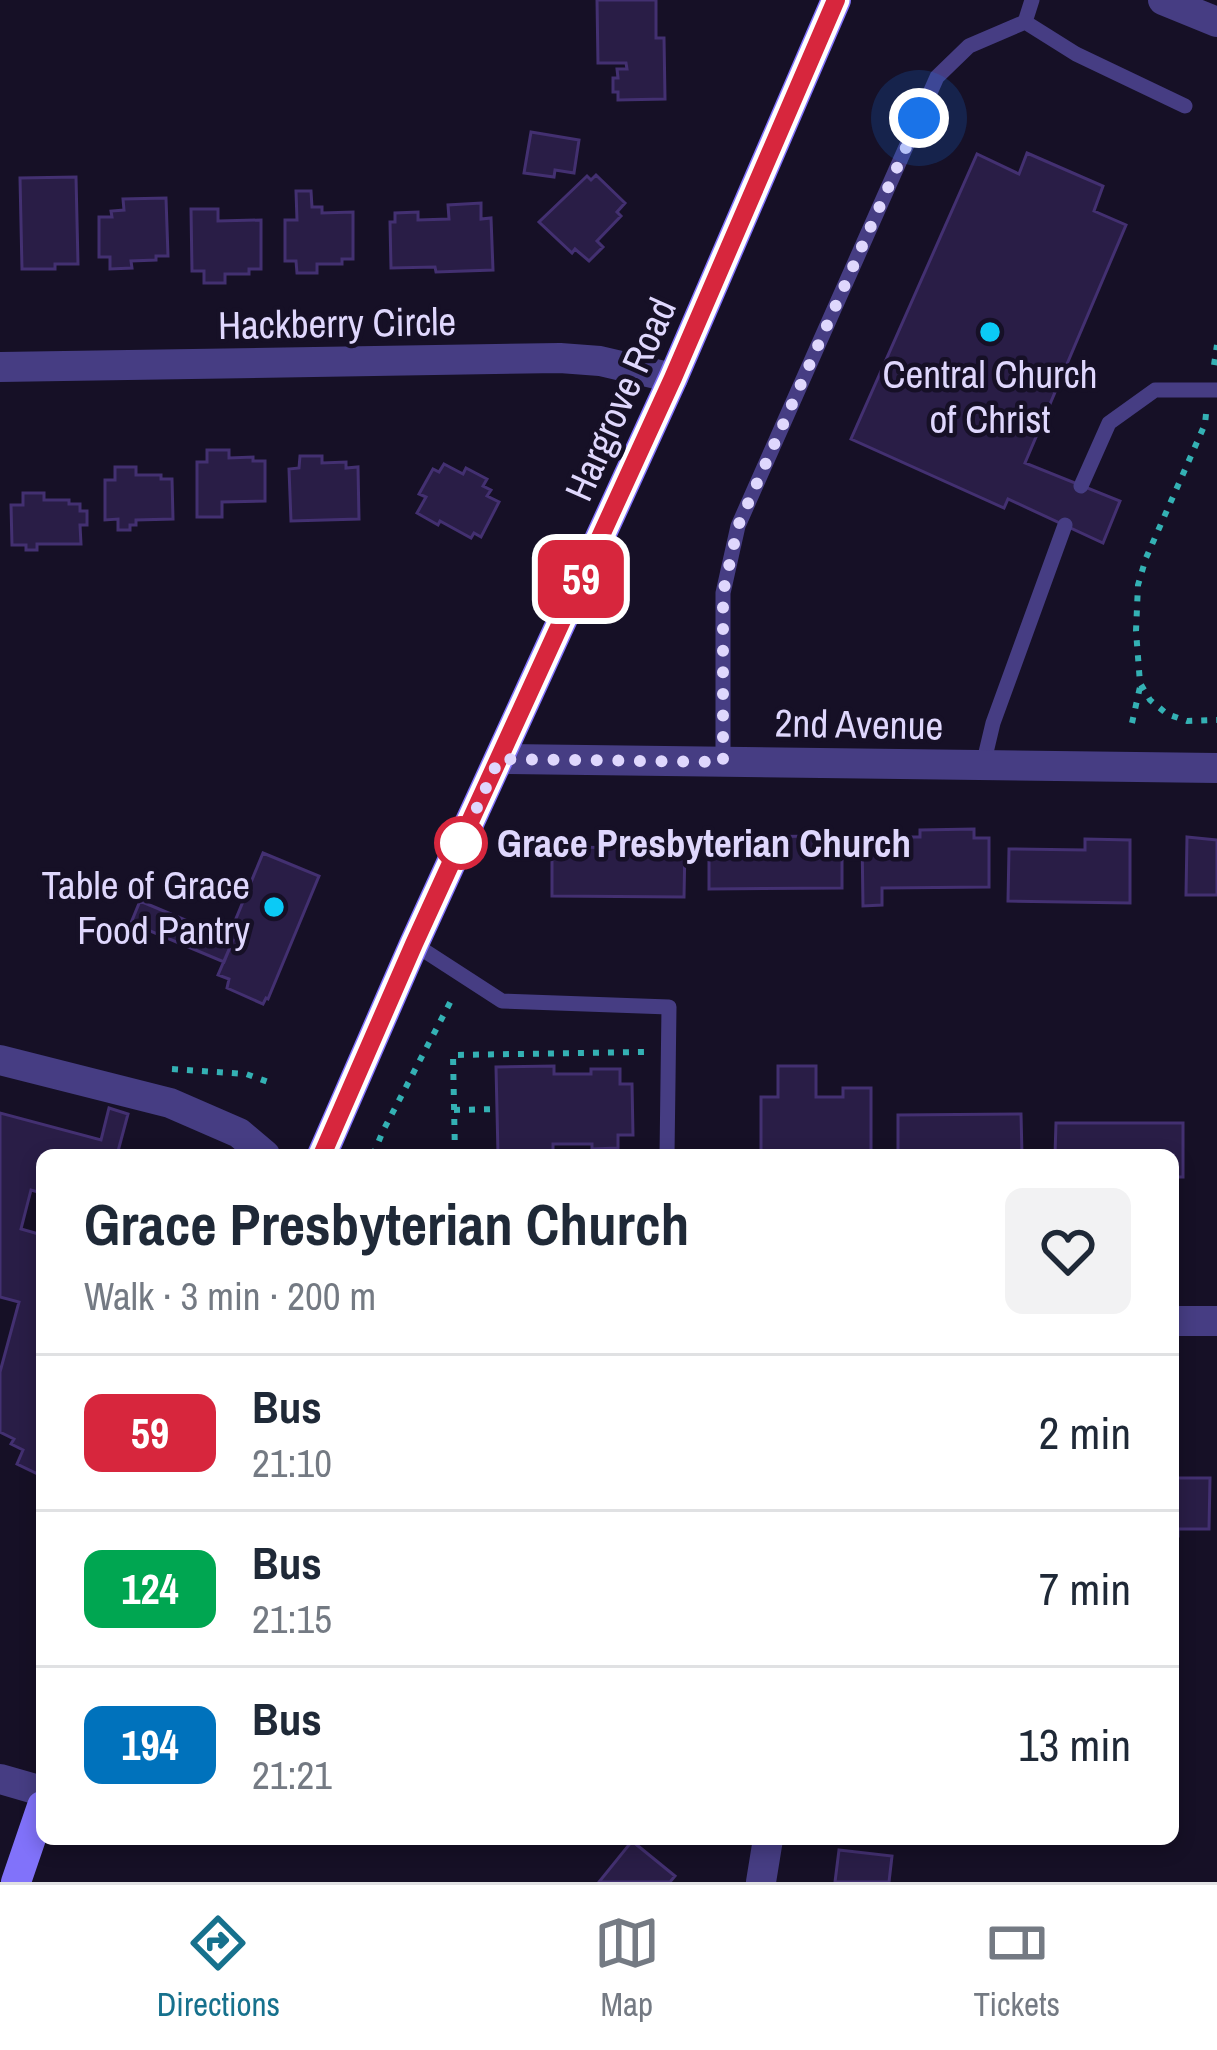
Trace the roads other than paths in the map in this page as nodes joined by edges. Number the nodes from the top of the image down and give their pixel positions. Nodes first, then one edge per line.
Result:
1 (836, 0) edge
2 (1032, 0) edge
3 (1165, 0) edge
4 (1207, 12) edge
5 (1025, 22) junction
6 (1185, 106) dead end
7 (0, 367) edge
8 (673, 378) junction
9 (1214, 390) edge
10 (1082, 485) dead end
11 (1064, 525) dead end
12 (499, 759) junction
13 (723, 762) junction
14 (983, 765) junction
15 (1217, 768) edge
16 (414, 944) junction
17 (0, 1060) edge
18 (258, 1149) edge
19 (325, 1149) edge
20 (668, 1149) edge
21 (1179, 1322) edge
22 (1217, 1322) edge
23 (0, 1779) edge
24 (36, 1789) edge
25 (36, 1824) edge
26 (768, 1845) edge
27 (16, 1882) edge
28 (761, 1882) edge

1 - 8 main road, Hargrove Road
2 - 5 lane
3 - 4 street
5 - 6 lane
5 - 13 lane
7 - 8 street, Hackberry Circle
8 - 12 main road, Hargrove Road
9 - 10 lane
11 - 14 lane
12 - 13 street, 2nd Avenue
12 - 16 main road, Hargrove Road
13 - 14 street, 2nd Avenue
14 - 15 street, 2nd Avenue
16 - 19 main road, Hargrove Road
16 - 20 lane
17 - 18 street
21 - 22 street
23 - 24 street
25 - 27 main road
26 - 28 street

